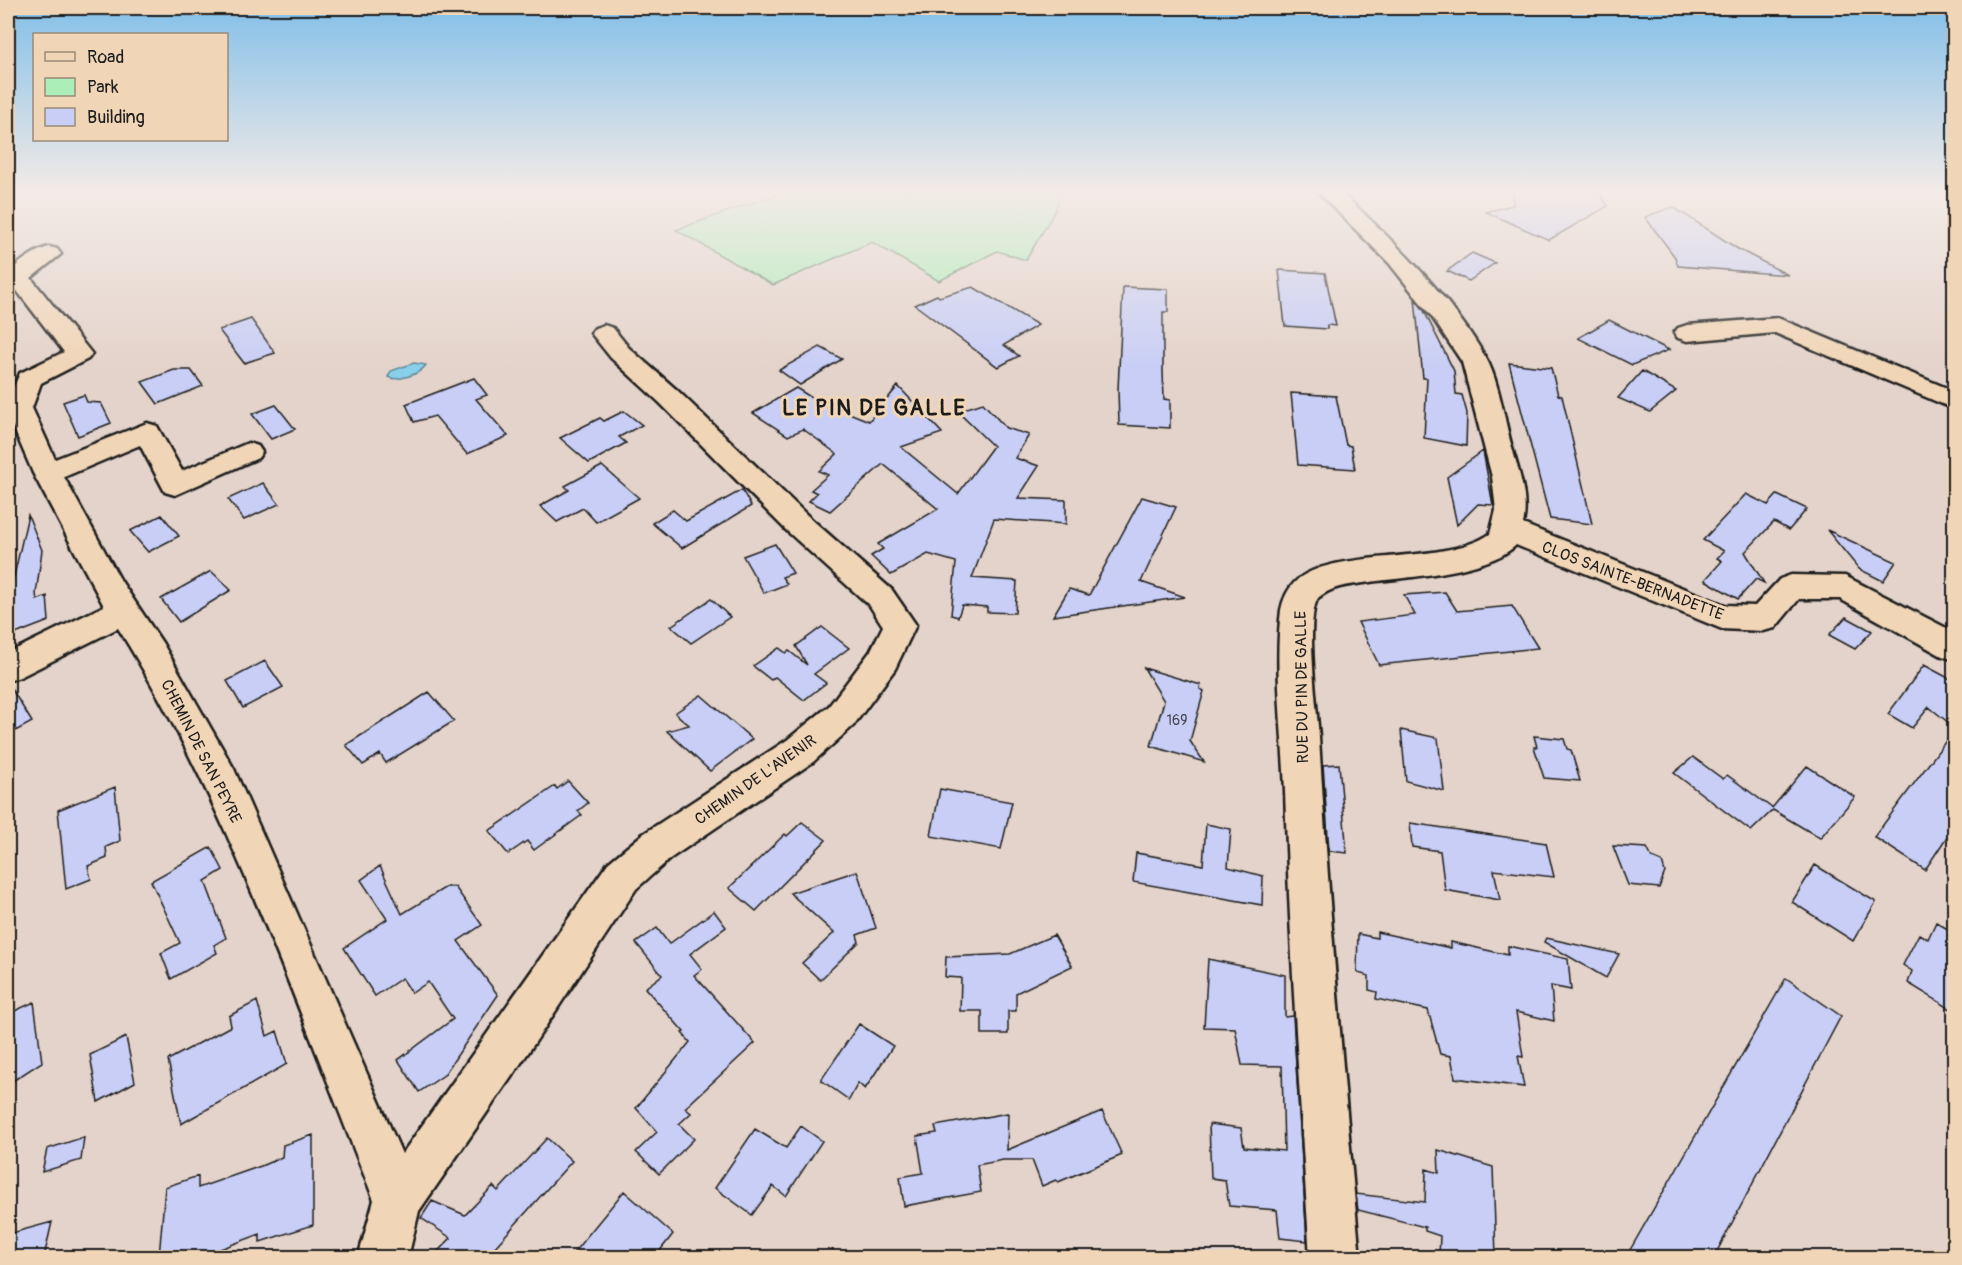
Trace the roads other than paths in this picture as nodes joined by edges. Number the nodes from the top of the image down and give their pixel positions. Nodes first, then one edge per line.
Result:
1 (1389, 250) edge
2 (49, 254) dead end
3 (604, 333) dead end
4 (1687, 333) dead end
5 (1954, 401) edge
6 (248, 453) dead end
7 (47, 472) junction
8 (1508, 530) junction
9 (1799, 562) dead end
10 (1819, 588) junction
11 (124, 610) junction
12 (1954, 647) edge
13 (8, 668) edge
14 (398, 1200) junction
15 (383, 1257) edge
16 (1335, 1257) edge

1 - 8 street
2 - 7 street, CHEMIN DE SAN PEYRE
3 - 14 street, CHEMIN DE L'AVENIR
4 - 5 street
6 - 7 street
7 - 11 street, CHEMIN DE SAN PEYRE
8 - 10 street, CLOS SAINTE-BERNADETTE
8 - 16 street, RUE DU PIN DE GALLE
9 - 10 street
10 - 12 street, CLOS SAINTE-BERNADETTE
11 - 13 street
11 - 14 street, CHEMIN DE SAN PEYRE
14 - 15 street

